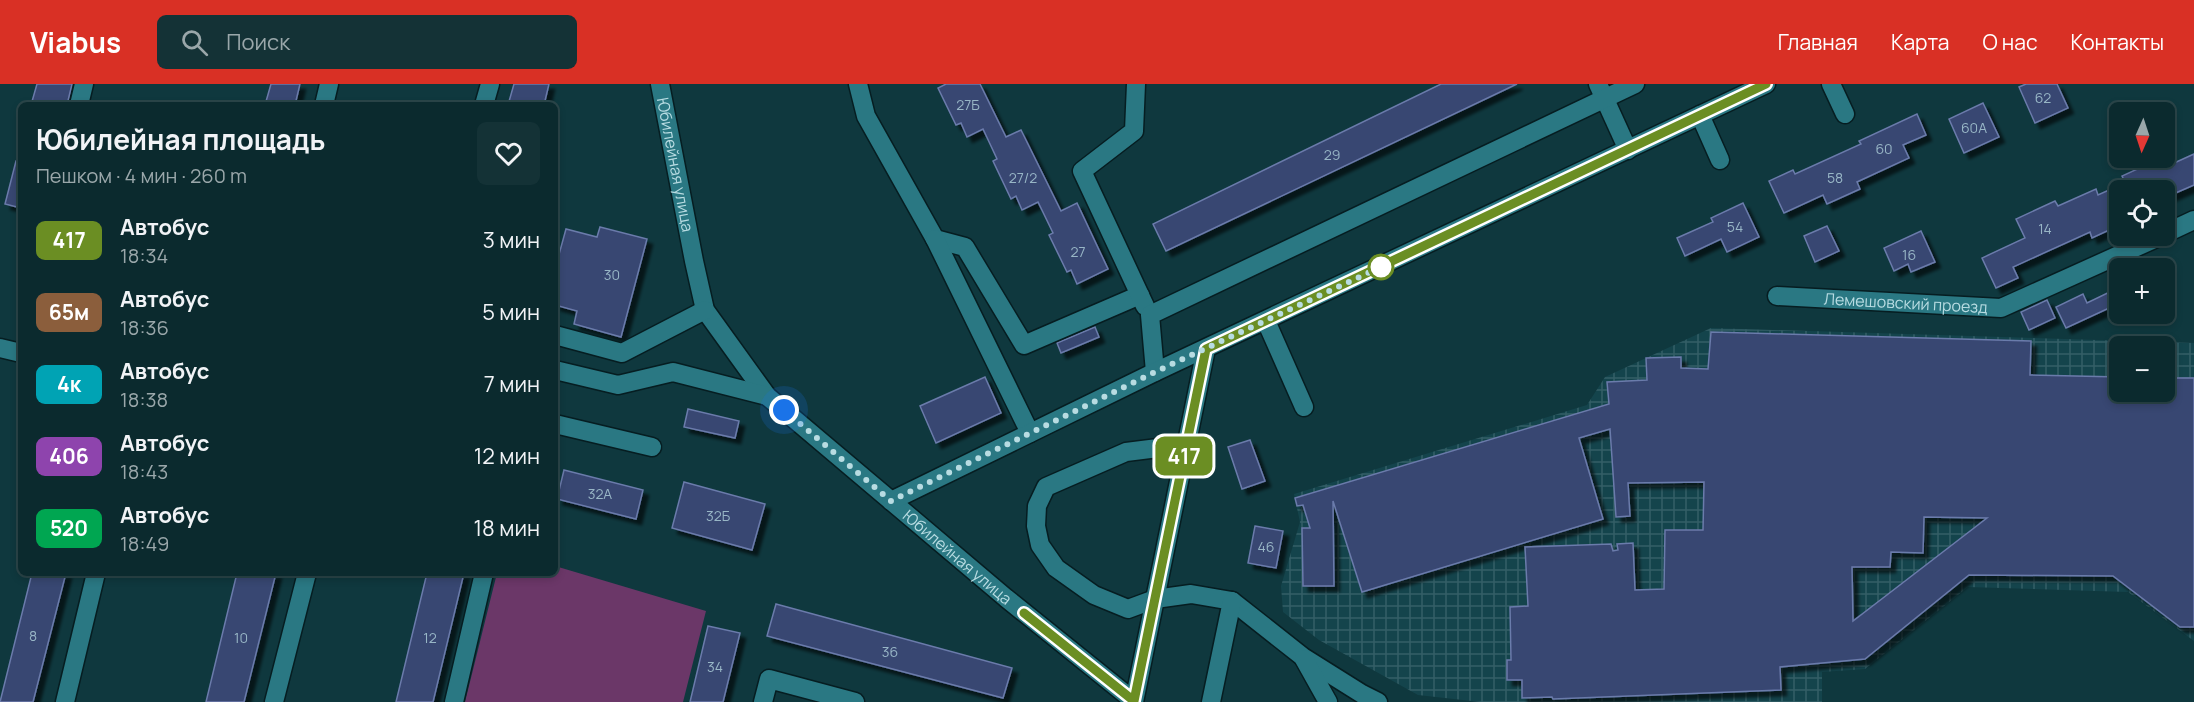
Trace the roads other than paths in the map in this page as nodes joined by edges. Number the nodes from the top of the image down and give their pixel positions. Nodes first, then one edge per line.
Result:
1 (84, 84) edge
2 (329, 84) edge
3 (489, 84) edge
4 (660, 84) edge
5 (858, 84) edge
6 (1136, 84) edge
7 (1635, 84) edge
8 (1766, 84) edge
9 (1831, 84) edge
10 (1602, 91) edge
11 (80, 102) edge
12 (325, 102) edge
13 (485, 102) edge
14 (1845, 114) dead end
15 (1700, 115) junction
16 (1628, 150) junction
17 (1720, 160) dead end
18 (2194, 220) edge
19 (2175, 229) edge
20 (935, 238) junction
21 (2139, 246) edge
22 (1140, 295) junction
23 (1778, 296) dead end
24 (705, 310) junction
25 (1150, 315) junction
26 (1266, 321) junction
27 (558, 336) edge
28 (1206, 349) junction
29 (558, 371) edge
30 (1155, 372) junction
31 (767, 396) junction
32 (1304, 407) dead end
33 (558, 425) edge
34 (1030, 433) junction
35 (652, 447) dead end
36 (1184, 453) junction
37 (891, 501) junction
38 (95, 576) edge
39 (306, 576) edge
40 (483, 576) edge
41 (1155, 599) junction
42 (1232, 602) junction
43 (1304, 657) junction
44 (65, 702) edge
45 (274, 702) edge
46 (454, 702) edge
47 (763, 702) edge
48 (855, 702) edge
49 (1134, 702) edge
50 (1211, 702) edge
51 (1328, 702) edge
52 (1378, 702) edge

1 - 11 street
2 - 12 street
3 - 13 street
4 - 24 street, Юбилейная улица
5 - 20 street
6 - 22 street
7 - 10 street
8 - 15 street
9 - 14 street
10 - 16 street
10 - 25 street
15 - 16 street
15 - 17 street
16 - 26 street
18 - 19 street, Лемешовский проезд
20 - 22 street
20 - 34 street
21 - 23 street, Лемешовский проезд
22 - 25 street
24 - 27 street
24 - 31 street, Юбилейная улица
25 - 30 street
26 - 28 street
26 - 32 street
28 - 30 street
28 - 36 street
29 - 31 street
30 - 34 street
31 - 37 street, Юбилейная улица
33 - 35 street
34 - 37 street
36 - 41 street
36 - 41 street
37 - 49 street, Юбилейная улица
38 - 44 street
39 - 45 street
40 - 46 street
41 - 42 street
41 - 49 street
42 - 43 street
42 - 50 street
43 - 51 street
43 - 52 street
47 - 48 street

